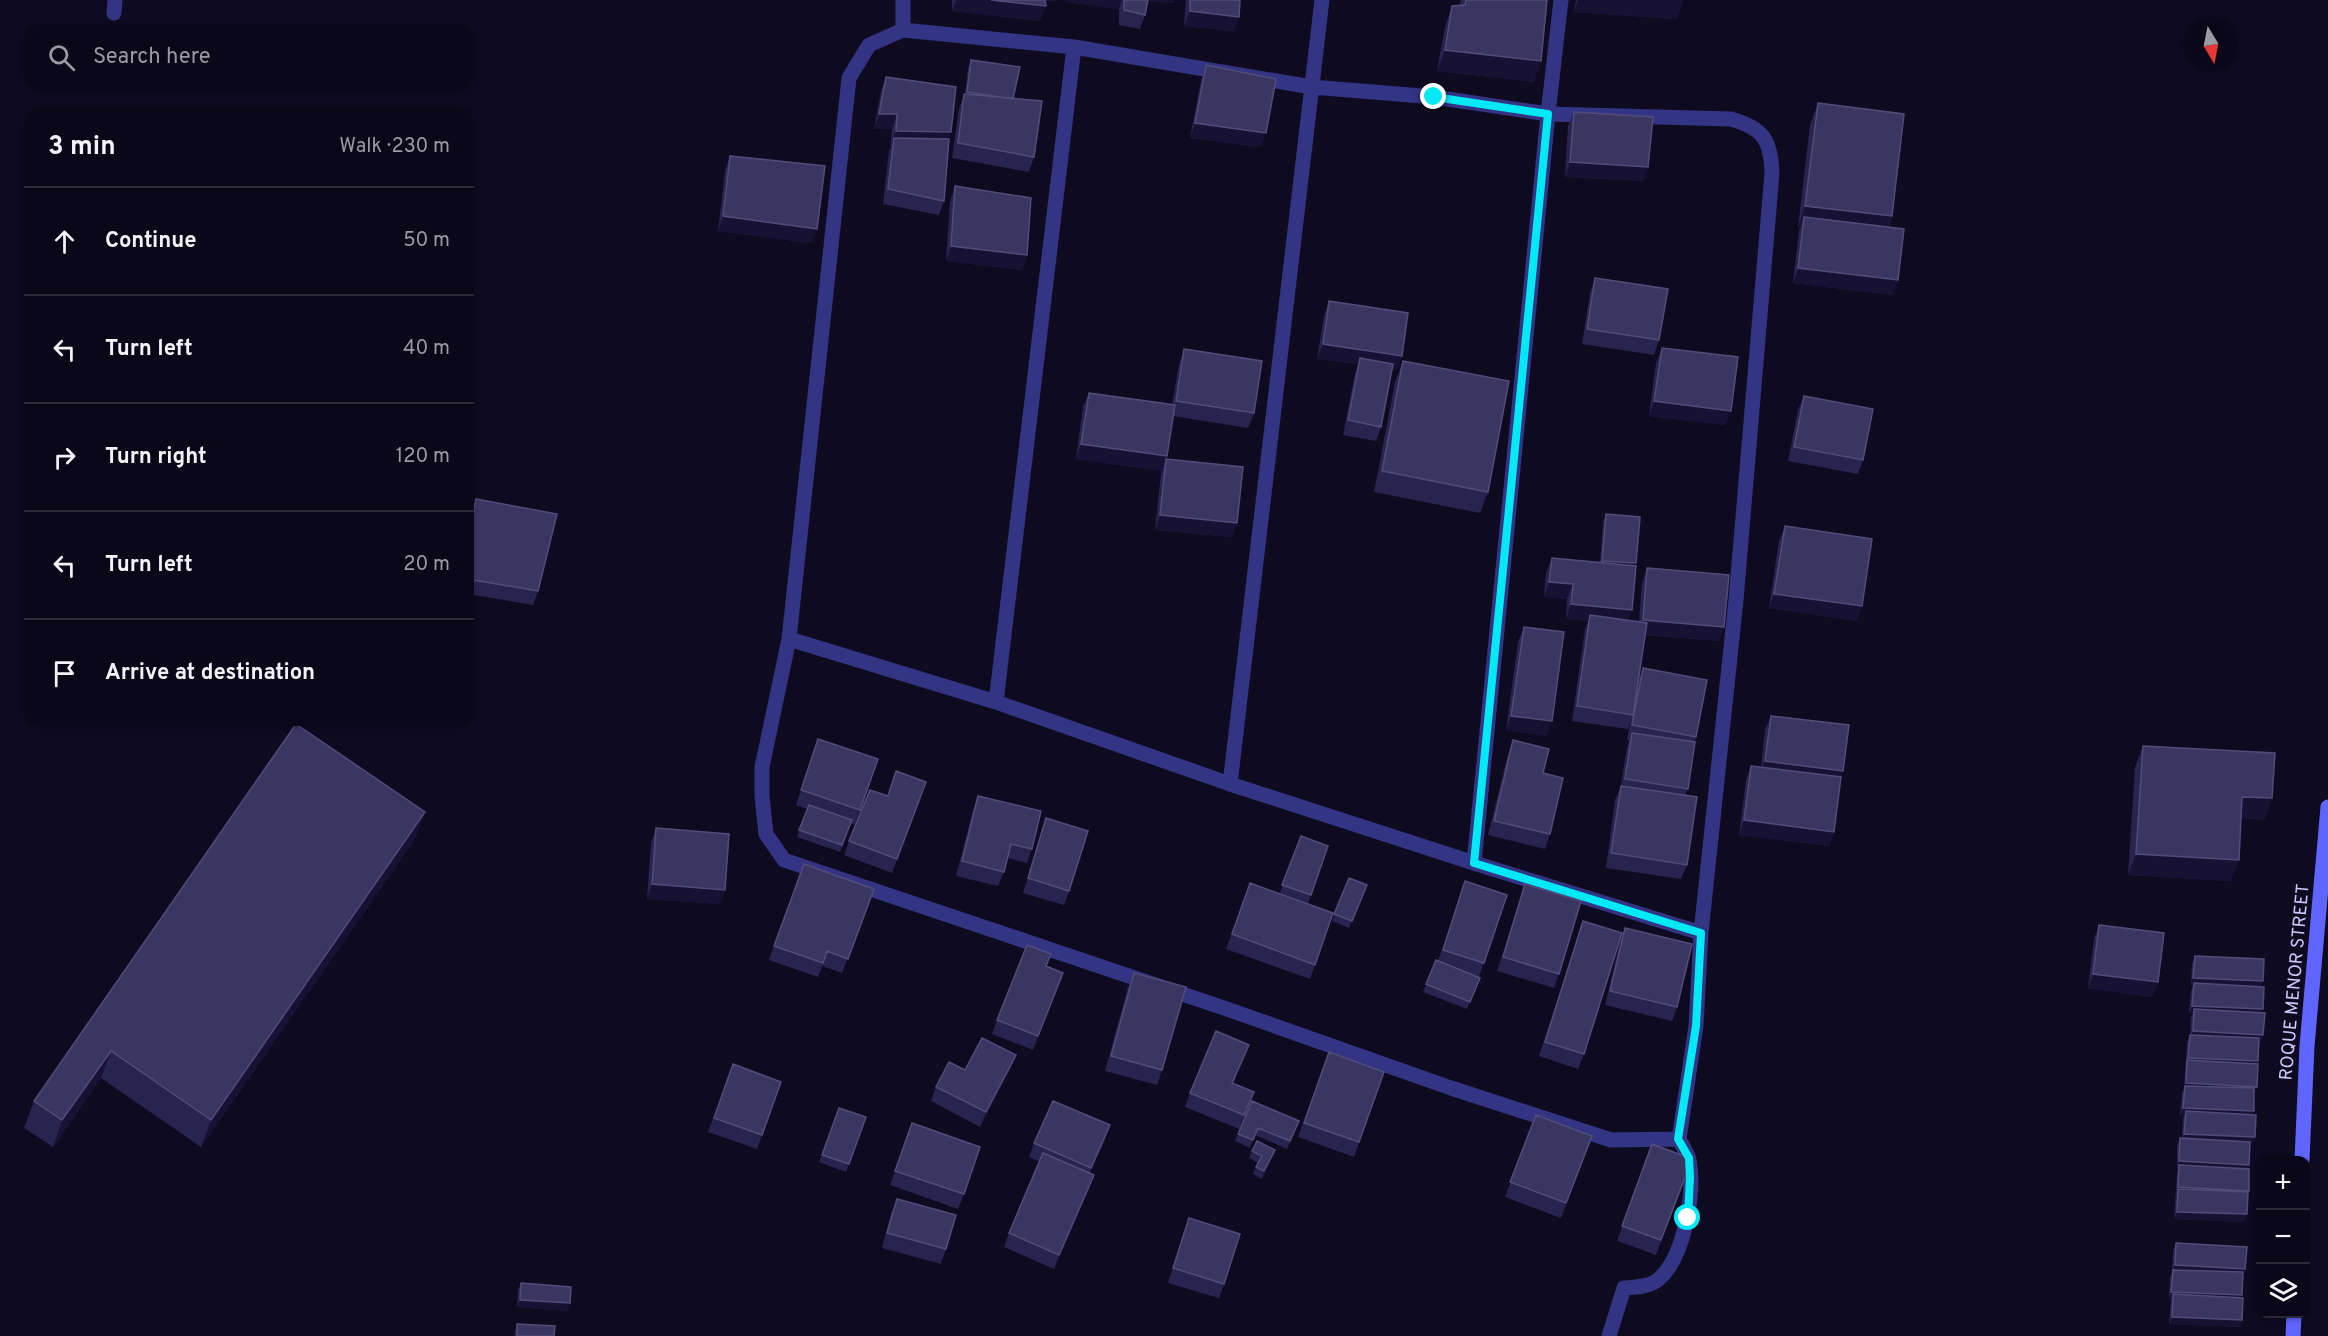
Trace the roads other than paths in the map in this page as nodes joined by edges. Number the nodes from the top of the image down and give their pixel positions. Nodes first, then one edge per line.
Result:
1 (903, 0) edge
2 (1323, 0) edge
3 (1561, 0) edge
4 (903, 30) junction
5 (1074, 48) junction
6 (1312, 87) junction
7 (1548, 114) junction
8 (789, 639) junction
9 (996, 702) junction
10 (1230, 784) junction
11 (2328, 807) edge
12 (1474, 863) junction
13 (1701, 933) junction
14 (1678, 1139) junction
15 (2302, 1156) edge
16 (2294, 1318) edge
17 (1609, 1336) edge
18 (2293, 1336) edge

1 - 4 street
2 - 6 street
3 - 7 street
4 - 5 street
4 - 8 street
5 - 6 street
5 - 9 street
6 - 7 street
6 - 10 street
7 - 12 street
7 - 13 street
8 - 9 street
8 - 14 street
9 - 10 street
10 - 12 street
11 - 15 street, ROQUE MENOR STREET
12 - 13 street
13 - 14 street
14 - 17 street
16 - 18 street

